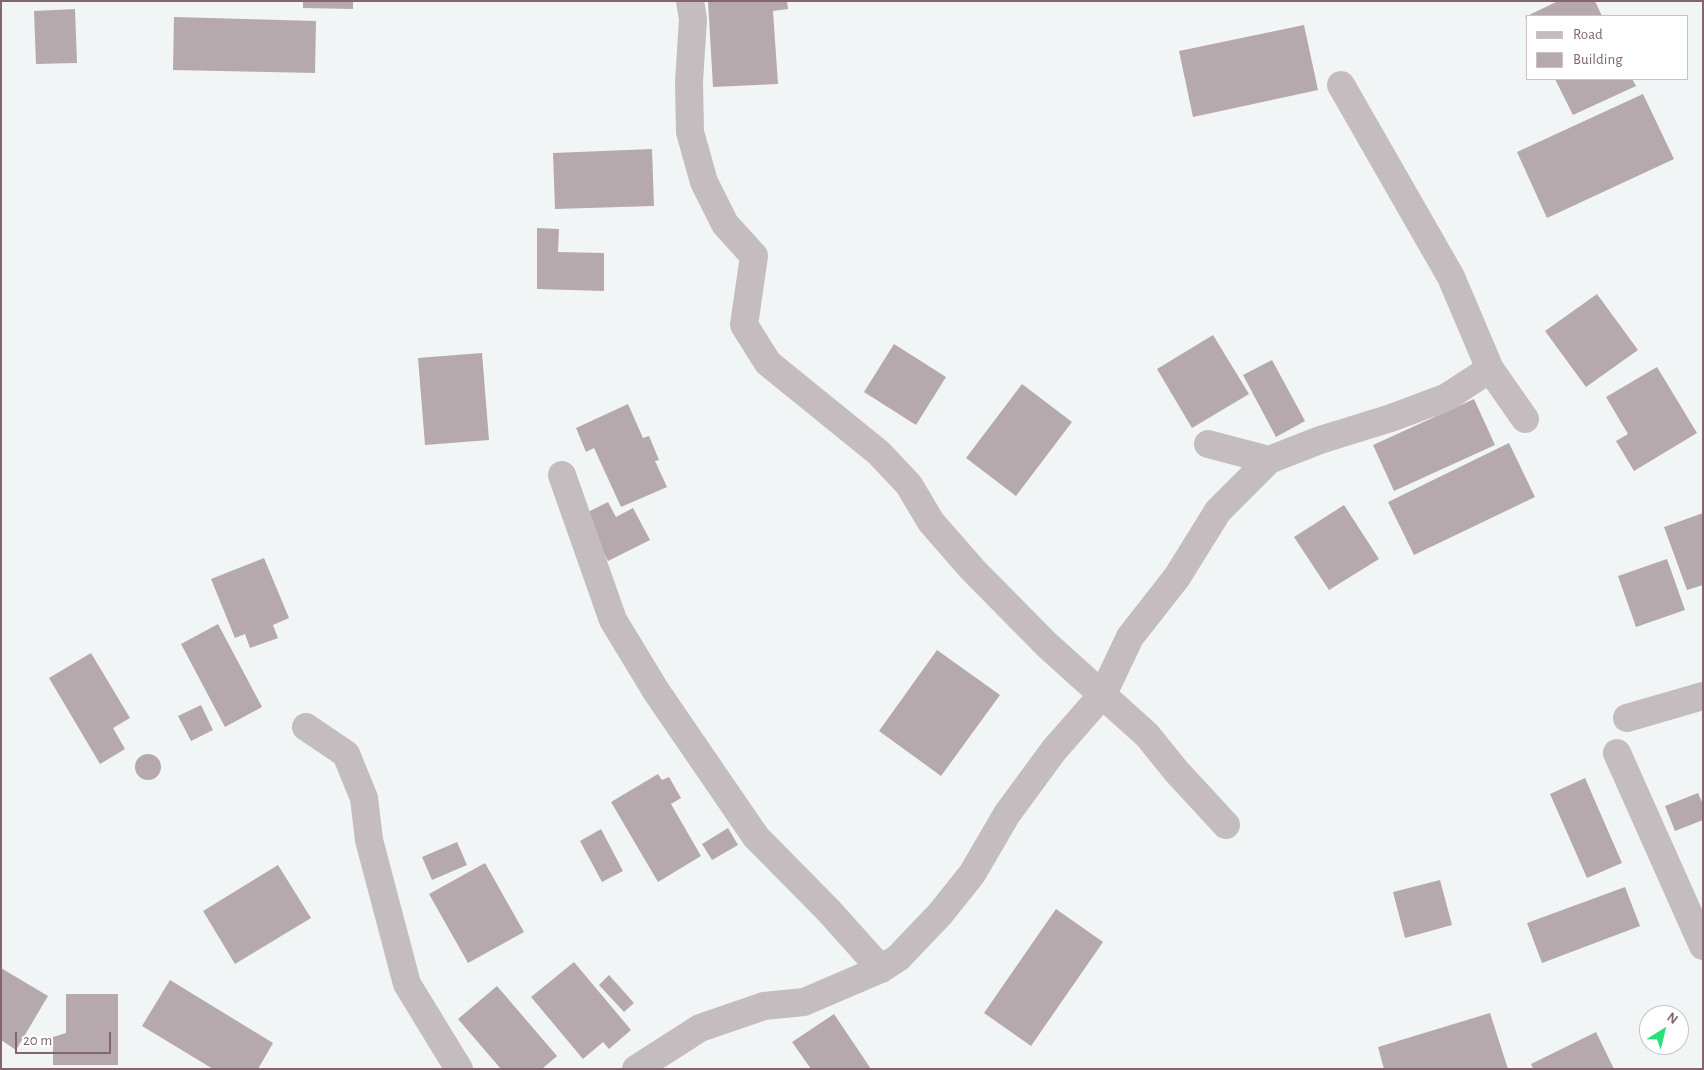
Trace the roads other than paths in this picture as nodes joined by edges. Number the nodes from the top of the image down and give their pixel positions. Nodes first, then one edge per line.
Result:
1 (690, 1) edge
2 (1341, 85) dead end
3 (1490, 370) junction
4 (1525, 419) dead end
5 (1208, 444) dead end
6 (1269, 460) junction
7 (562, 475) dead end
8 (1103, 694) junction
9 (1703, 696) edge
10 (1627, 718) dead end
11 (306, 727) dead end
12 (1617, 754) dead end
13 (1226, 825) dead end
14 (1703, 946) edge
15 (881, 969) junction
16 (638, 1068) edge
17 (459, 1069) edge

1 - 8 street
2 - 3 street
3 - 4 street
3 - 6 street
5 - 6 street
6 - 8 street
7 - 15 street
8 - 13 street
8 - 15 street
9 - 10 street
11 - 17 street
12 - 14 street
15 - 16 street

